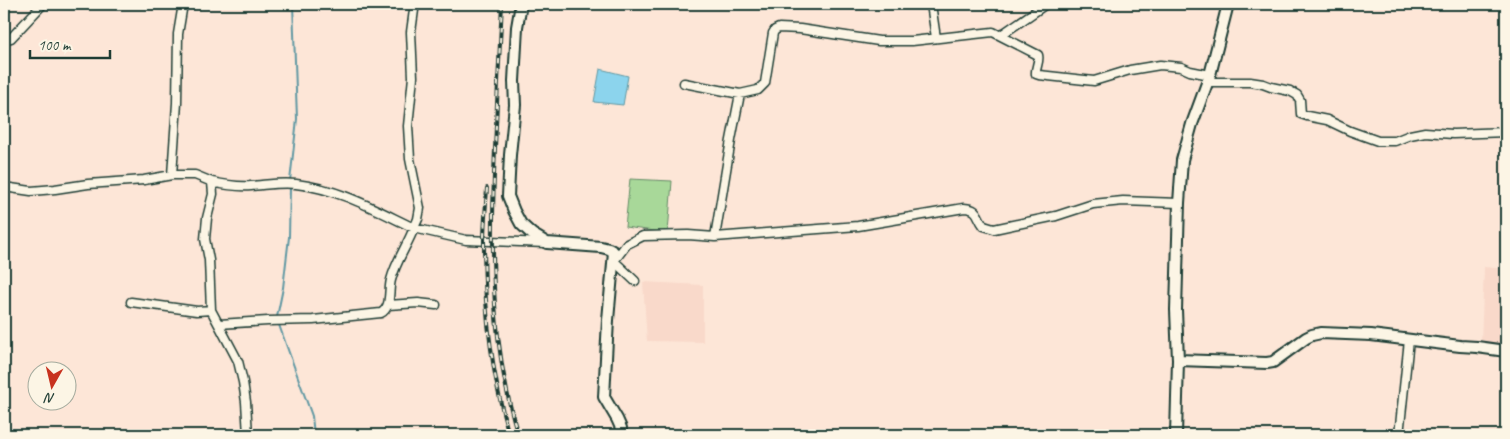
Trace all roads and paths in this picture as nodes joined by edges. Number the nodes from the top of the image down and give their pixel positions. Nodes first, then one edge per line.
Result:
1 (43, 4) edge
2 (182, 4) edge
3 (412, 4) edge
4 (521, 4) edge
5 (932, 4) edge
6 (1046, 4) edge
7 (1228, 4) edge
8 (1001, 35) junction
9 (936, 38) junction
10 (4, 40) edge
11 (1208, 79) junction
12 (684, 83) dead end
13 (740, 94) junction
14 (1506, 132) edge
15 (172, 175) junction
16 (212, 182) junction
17 (4, 187) edge
18 (1179, 203) junction
19 (414, 228) junction
20 (715, 237) junction
21 (547, 243) junction
22 (614, 262) junction
23 (635, 281) dead end
24 (131, 302) dead end
25 (388, 305) junction
26 (436, 305) dead end
27 (211, 310) junction
28 (219, 324) junction
29 (1409, 340) junction
30 (1506, 351) edge
31 (1178, 360) junction
32 (248, 435) edge
33 (621, 435) edge
34 (1176, 435) edge
35 (1398, 435) edge

1 - 10 street
2 - 15 street
3 - 19 street
4 - 21 main road
5 - 9 street
6 - 8 street
7 - 11 main road
8 - 9 street
8 - 11 street
9 - 13 street
11 - 14 street
11 - 18 main road
12 - 13 street
13 - 20 street
15 - 16 street
15 - 17 street
16 - 19 street
16 - 27 street
18 - 20 street
18 - 31 main road
19 - 21 street
19 - 25 street
20 - 22 street
21 - 22 main road
22 - 23 street
22 - 33 main road
24 - 27 street
25 - 26 street
25 - 28 street
27 - 28 street
28 - 32 street
29 - 30 main road
29 - 31 main road
29 - 35 street
31 - 34 main road

